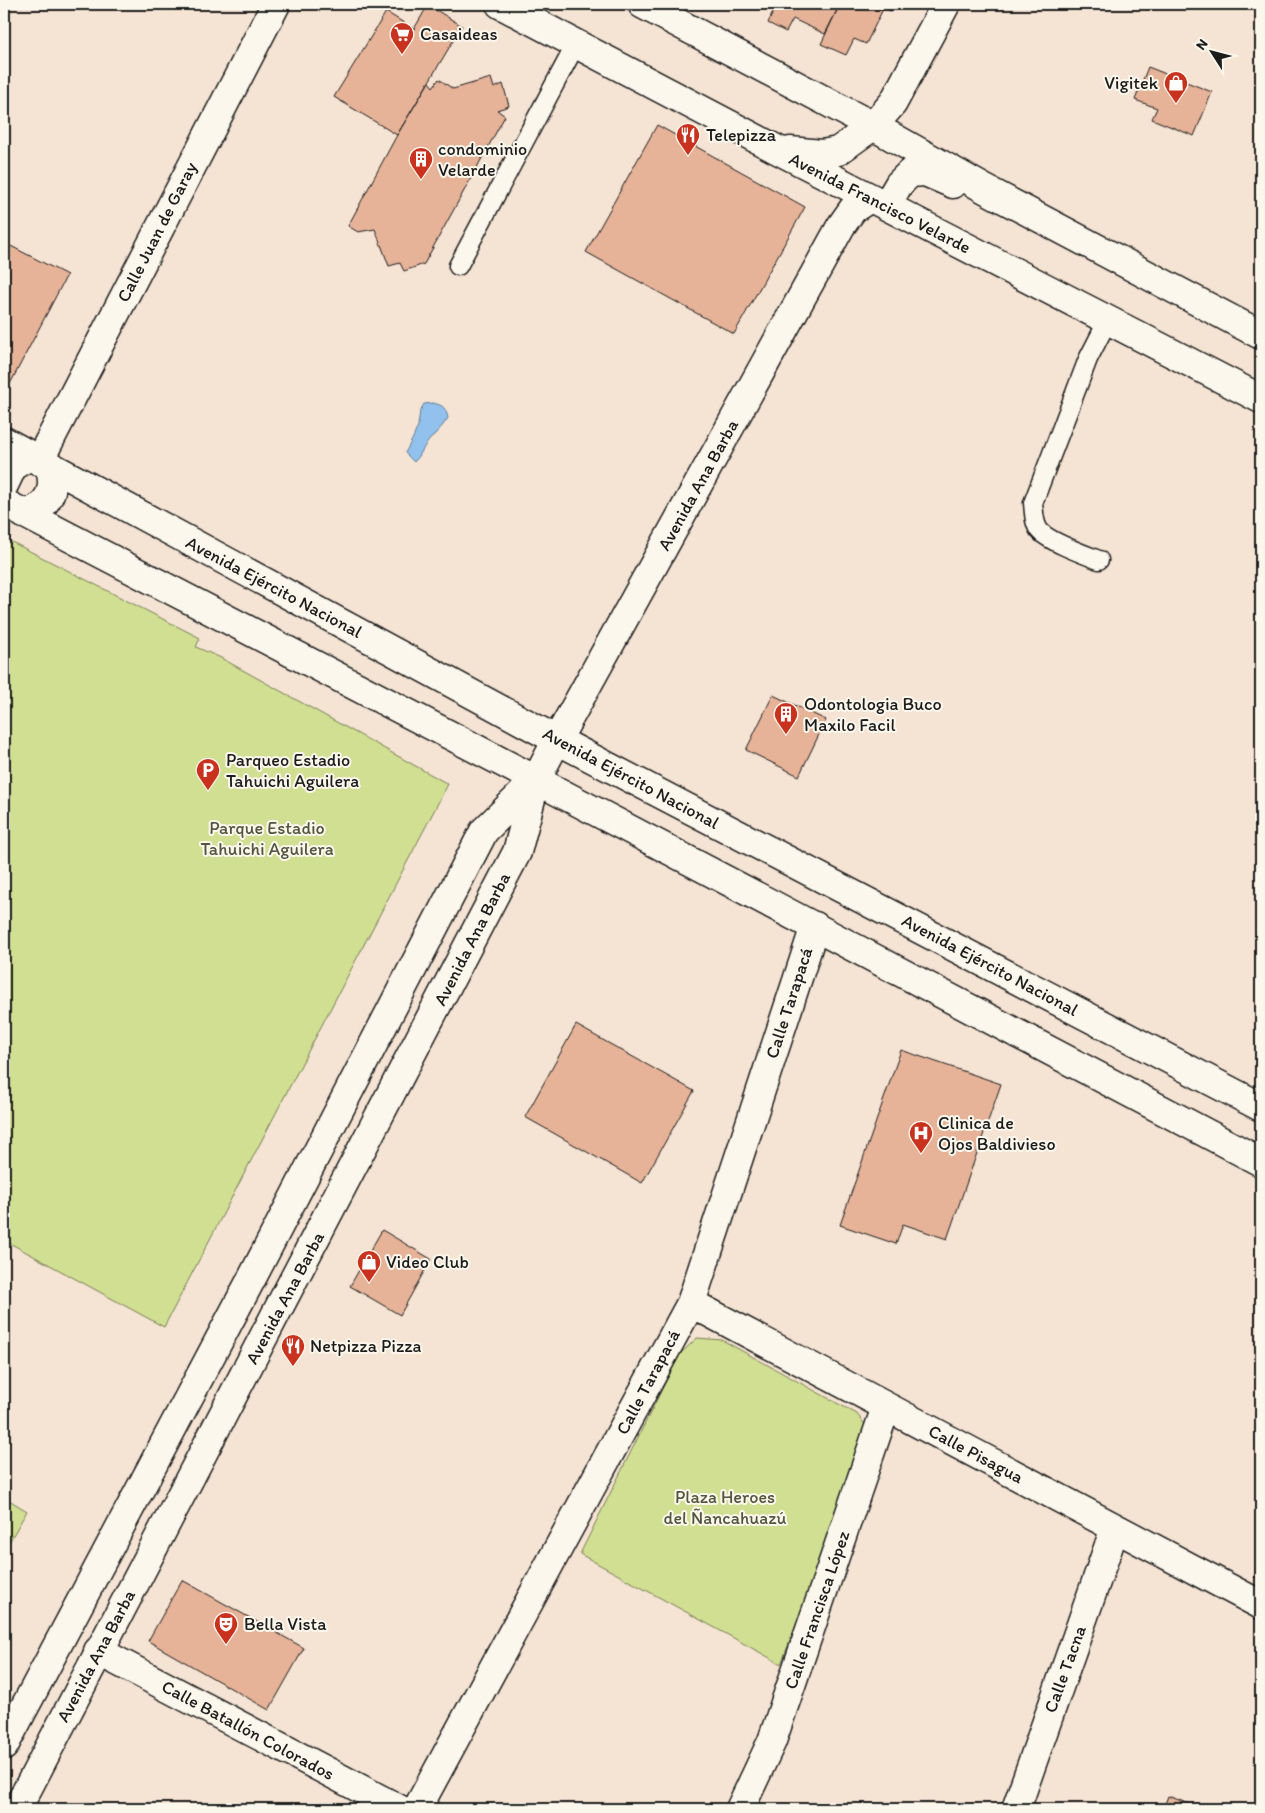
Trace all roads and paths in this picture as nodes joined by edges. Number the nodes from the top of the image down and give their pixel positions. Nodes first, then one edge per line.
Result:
1 (276, 4) edge
2 (500, 4) edge
3 (642, 4) edge
4 (946, 4) edge
5 (576, 44) junction
6 (873, 126) junction
7 (776, 149) junction
8 (985, 189) junction
9 (878, 202) junction
10 (458, 266) dead end
11 (1108, 320) junction
12 (1261, 335) edge
13 (1261, 399) edge
14 (4, 441) edge
15 (39, 461) junction
16 (8, 500) edge
17 (1099, 560) dead end
18 (557, 740) junction
19 (536, 780) junction
20 (815, 926) junction
21 (1261, 1107) edge
22 (1261, 1162) edge
23 (252, 1278) junction
24 (286, 1296) junction
25 (691, 1303) junction
26 (886, 1407) junction
27 (1115, 1528) junction
28 (82, 1600) junction
29 (1261, 1605) edge
30 (116, 1617) junction
31 (98, 1651) junction
32 (4, 1746) edge
33 (17, 1809) edge
34 (398, 1809) edge
35 (417, 1809) edge
36 (740, 1809) edge
37 (1016, 1809) edge

1 - 15 street, Calle Juan de Garay
2 - 5 street, Avenida Francisco Velarde
3 - 6 street
4 - 6 street
5 - 7 street, Avenida Francisco Velarde
5 - 10 lane
6 - 7 street
6 - 8 street
7 - 9 street, Avenida Francisco Velarde
8 - 9 street
8 - 12 street
9 - 11 street, Avenida Francisco Velarde
9 - 18 street, Avenida Ana Barba
11 - 13 street, Avenida Francisco Velarde
11 - 17 lane
14 - 15 street, Avenida Ejército Nacional
15 - 16 street
15 - 16 street
15 - 18 street, Avenida Ejército Nacional
16 - 19 street
18 - 19 street, Avenida Ana Barba
18 - 21 street, Avenida Ejército Nacional
19 - 20 street
19 - 23 street, Avenida Ana Barba
19 - 24 street, Avenida Ana Barba
20 - 22 street
20 - 25 street, Calle Tarapacá
23 - 24 street
23 - 28 street, Avenida Ana Barba
24 - 30 street, Avenida Ana Barba
25 - 26 street, Calle Pisagua
25 - 35 street, Calle Tarapacá
26 - 27 street, Calle Pisagua
26 - 36 street, Calle Francisca López
27 - 29 street, Calle Pisagua
27 - 37 street, Calle Tacna
28 - 30 street
28 - 32 street, Avenida Ana Barba
30 - 31 street, Avenida Ana Barba
31 - 33 street, Avenida Ana Barba
31 - 34 street, Calle Batallón Colorados

